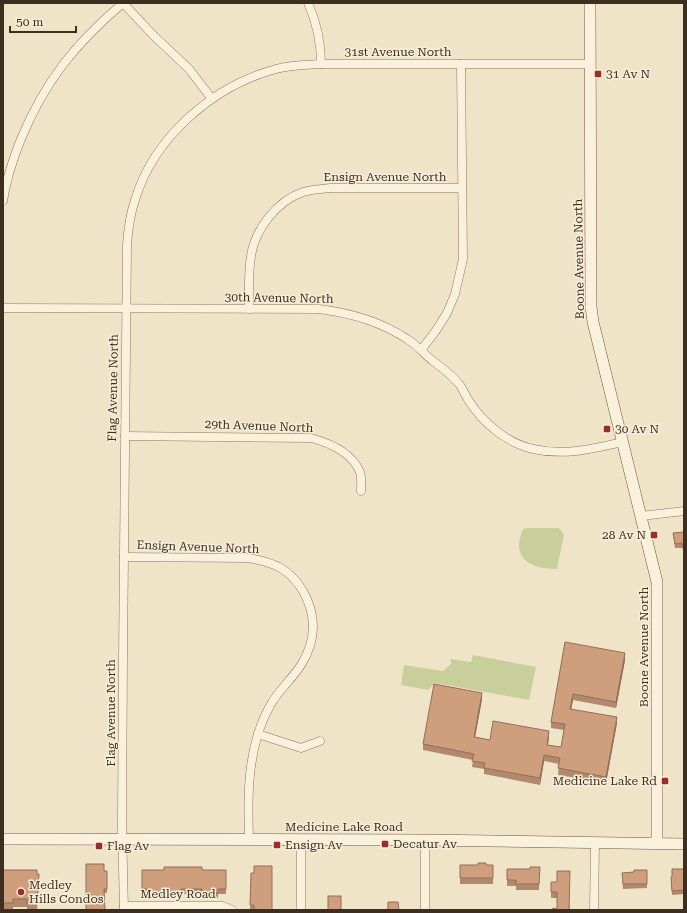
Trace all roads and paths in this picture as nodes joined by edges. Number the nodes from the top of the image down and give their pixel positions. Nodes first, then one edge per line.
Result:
1 (123, 3) edge
2 (308, 3) edge
3 (590, 3) edge
4 (321, 64) junction
5 (461, 64) junction
6 (590, 64) junction
7 (212, 99) junction
8 (462, 188) junction
9 (3, 201) edge
10 (3, 308) edge
11 (126, 308) junction
12 (249, 309) junction
13 (421, 350) junction
14 (125, 436) junction
15 (622, 442) junction
16 (361, 491) dead end
17 (684, 511) edge
18 (641, 516) junction
19 (124, 557) junction
20 (258, 734) junction
21 (320, 741) dead end
22 (3, 838) edge
23 (123, 839) junction
24 (249, 840) junction
25 (301, 840) junction
26 (425, 840) junction
27 (595, 842) junction
28 (657, 843) junction
29 (684, 844) edge
30 (124, 908) edge
31 (232, 910) edge
32 (300, 910) edge
33 (425, 910) edge
34 (594, 910) edge

1 - 7 street
1 - 9 street
2 - 4 street
3 - 6 street, Boone Avenue North
4 - 5 street, 31st Avenue North
4 - 7 street, 31st Avenue North
5 - 6 street, 31st Avenue North
5 - 8 street
6 - 15 street, Boone Avenue North
7 - 11 street, Flag Avenue North
8 - 12 street, Ensign Avenue North
8 - 13 street
10 - 11 street, 30th Avenue North
11 - 12 street, 30th Avenue North
11 - 14 street, Flag Avenue North
12 - 13 street, 30th Avenue North
13 - 15 street, 30th Avenue North
14 - 16 street, 29th Avenue North
14 - 19 street, Flag Avenue North
15 - 18 street, Boone Avenue North
17 - 18 street
18 - 28 street, Boone Avenue North
19 - 20 street, Ensign Avenue North
19 - 23 street, Flag Avenue North
20 - 21 street
20 - 24 street, Ensign Avenue North
22 - 23 street, Medicine Lake Road
23 - 24 street, Medicine Lake Road
23 - 30 street, Flag Avenue North
24 - 25 street, Medicine Lake Road
25 - 26 street, Medicine Lake Road
25 - 32 street
26 - 27 street, Medicine Lake Road
26 - 33 street
27 - 28 street, Medicine Lake Road
27 - 34 street
28 - 29 street, Medicine Lake Road
30 - 31 street, Medley Road

